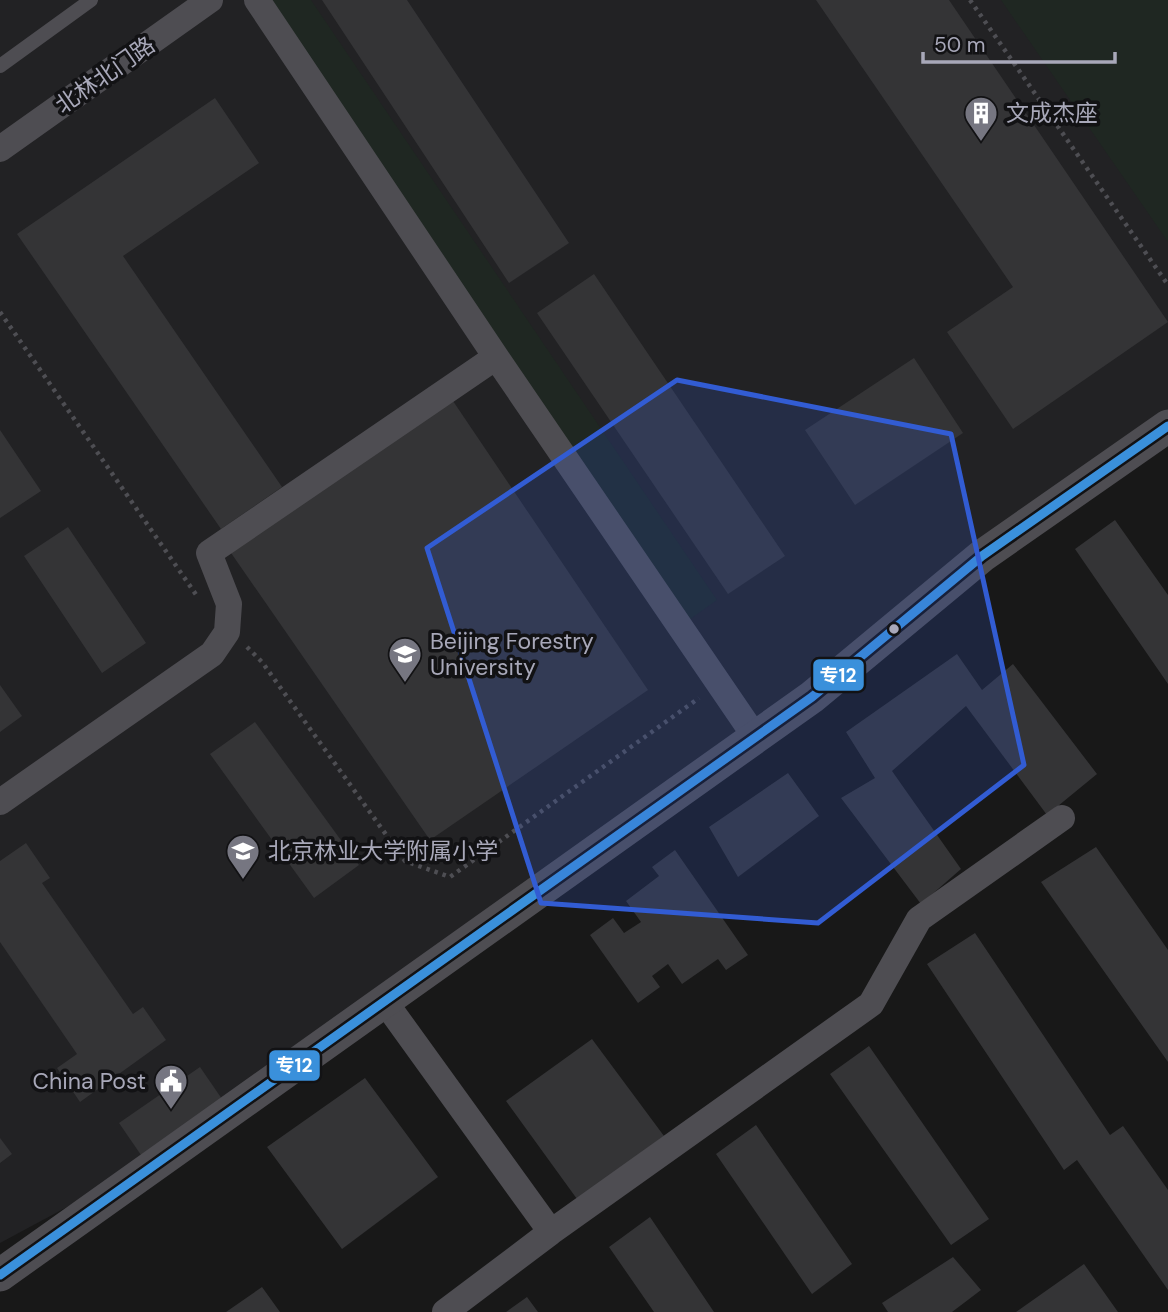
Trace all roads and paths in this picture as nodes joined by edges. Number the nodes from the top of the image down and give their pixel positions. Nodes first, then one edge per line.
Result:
1 (91, 0) edge
2 (210, 0) edge
3 (257, 0) edge
4 (970, 0) edge
5 (1, 62) edge
6 (0, 149) edge
7 (1168, 285) edge
8 (0, 312) edge
9 (496, 357) junction
10 (1168, 426) edge
11 (227, 632) junction
12 (719, 683) junction
13 (756, 738) junction
14 (0, 802) edge
15 (1062, 817) dead end
16 (385, 1002) junction
17 (551, 1232) junction
18 (0, 1275) edge
19 (445, 1312) edge

1 - 5 lane
2 - 6 street, 北林北门路
3 - 9 street
4 - 7 path
8 - 11 path
9 - 11 street
9 - 12 street
10 - 13 street
11 - 12 path
11 - 14 street
12 - 13 street
13 - 16 street
15 - 17 street
16 - 17 street
16 - 18 street
17 - 19 street

